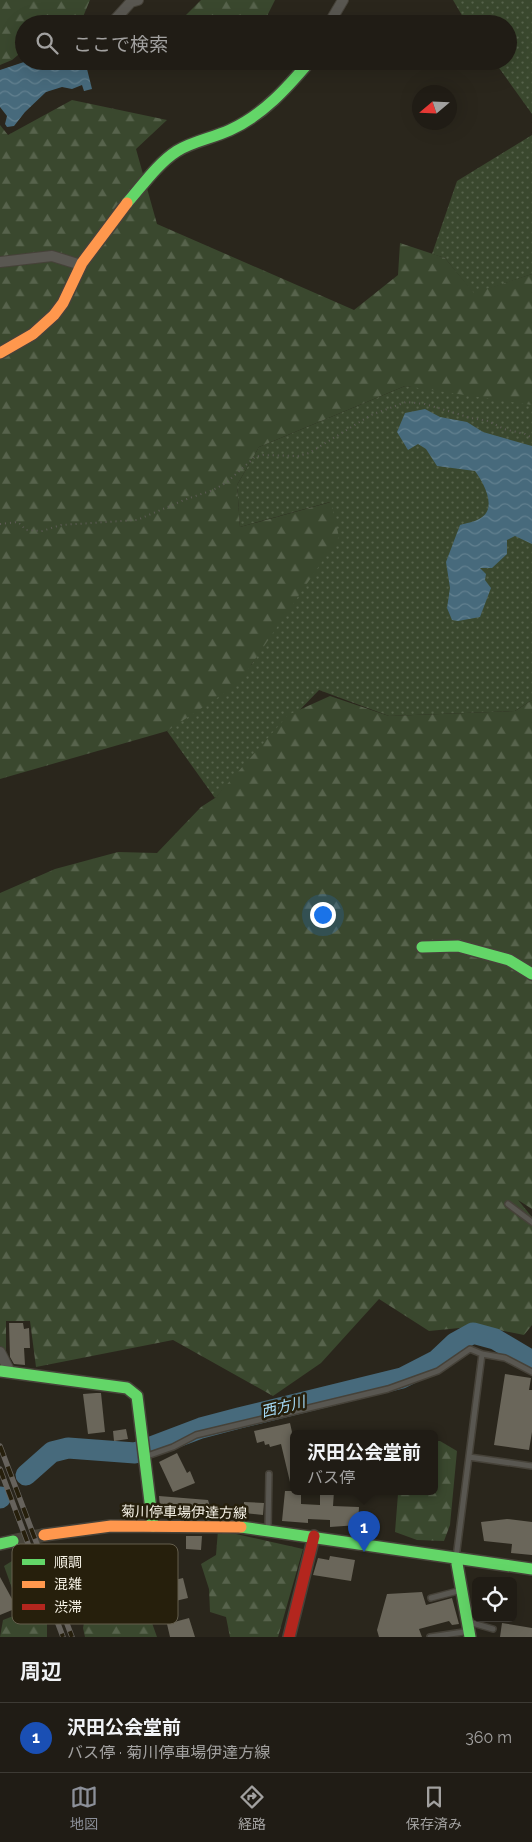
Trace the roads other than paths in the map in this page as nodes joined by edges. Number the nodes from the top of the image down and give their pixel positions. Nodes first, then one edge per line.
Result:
1 (138, 0) edge
2 (344, 0) edge
3 (119, 15) edge
4 (334, 15) edge
5 (302, 70) edge
6 (0, 262) edge
7 (81, 265) junction
8 (0, 353) edge
9 (422, 947) dead end
10 (532, 974) edge
11 (508, 1204) dead end
12 (532, 1222) edge
13 (0, 1352) edge
14 (482, 1354) junction
15 (5, 1372) edge
16 (532, 1372) edge
17 (145, 1456) junction
18 (469, 1457) junction
19 (532, 1466) edge
20 (269, 1474) dead end
21 (153, 1526) junction
22 (268, 1530) junction
23 (44, 1535) tunnel mouth
24 (314, 1536) junction
25 (13, 1540) tunnel mouth
26 (0, 1544) edge
27 (456, 1558) junction
28 (532, 1569) edge
29 (463, 1590) junction
30 (431, 1598) dead end
31 (493, 1629) dead end
32 (467, 1632) edge
33 (289, 1637) edge
34 (430, 1637) edge

1 - 3 street
2 - 4 street
5 - 7 street
6 - 7 street
7 - 8 street
9 - 10 street
11 - 12 lane
13 - 15 street
14 - 16 lane
14 - 17 lane
14 - 18 lane
15 - 17 street
17 - 21 street
18 - 19 lane
18 - 27 lane
20 - 22 lane
21 - 22 street, 菊川停車場伊達方線
21 - 23 street, 菊川停車場伊達方線
22 - 24 street, 菊川停車場伊達方線
24 - 27 street, 菊川停車場伊達方線
24 - 33 street
25 - 26 street
27 - 28 street, 菊川停車場伊達方線
27 - 29 street
29 - 30 lane
29 - 32 street
31 - 32 lane
32 - 34 lane

